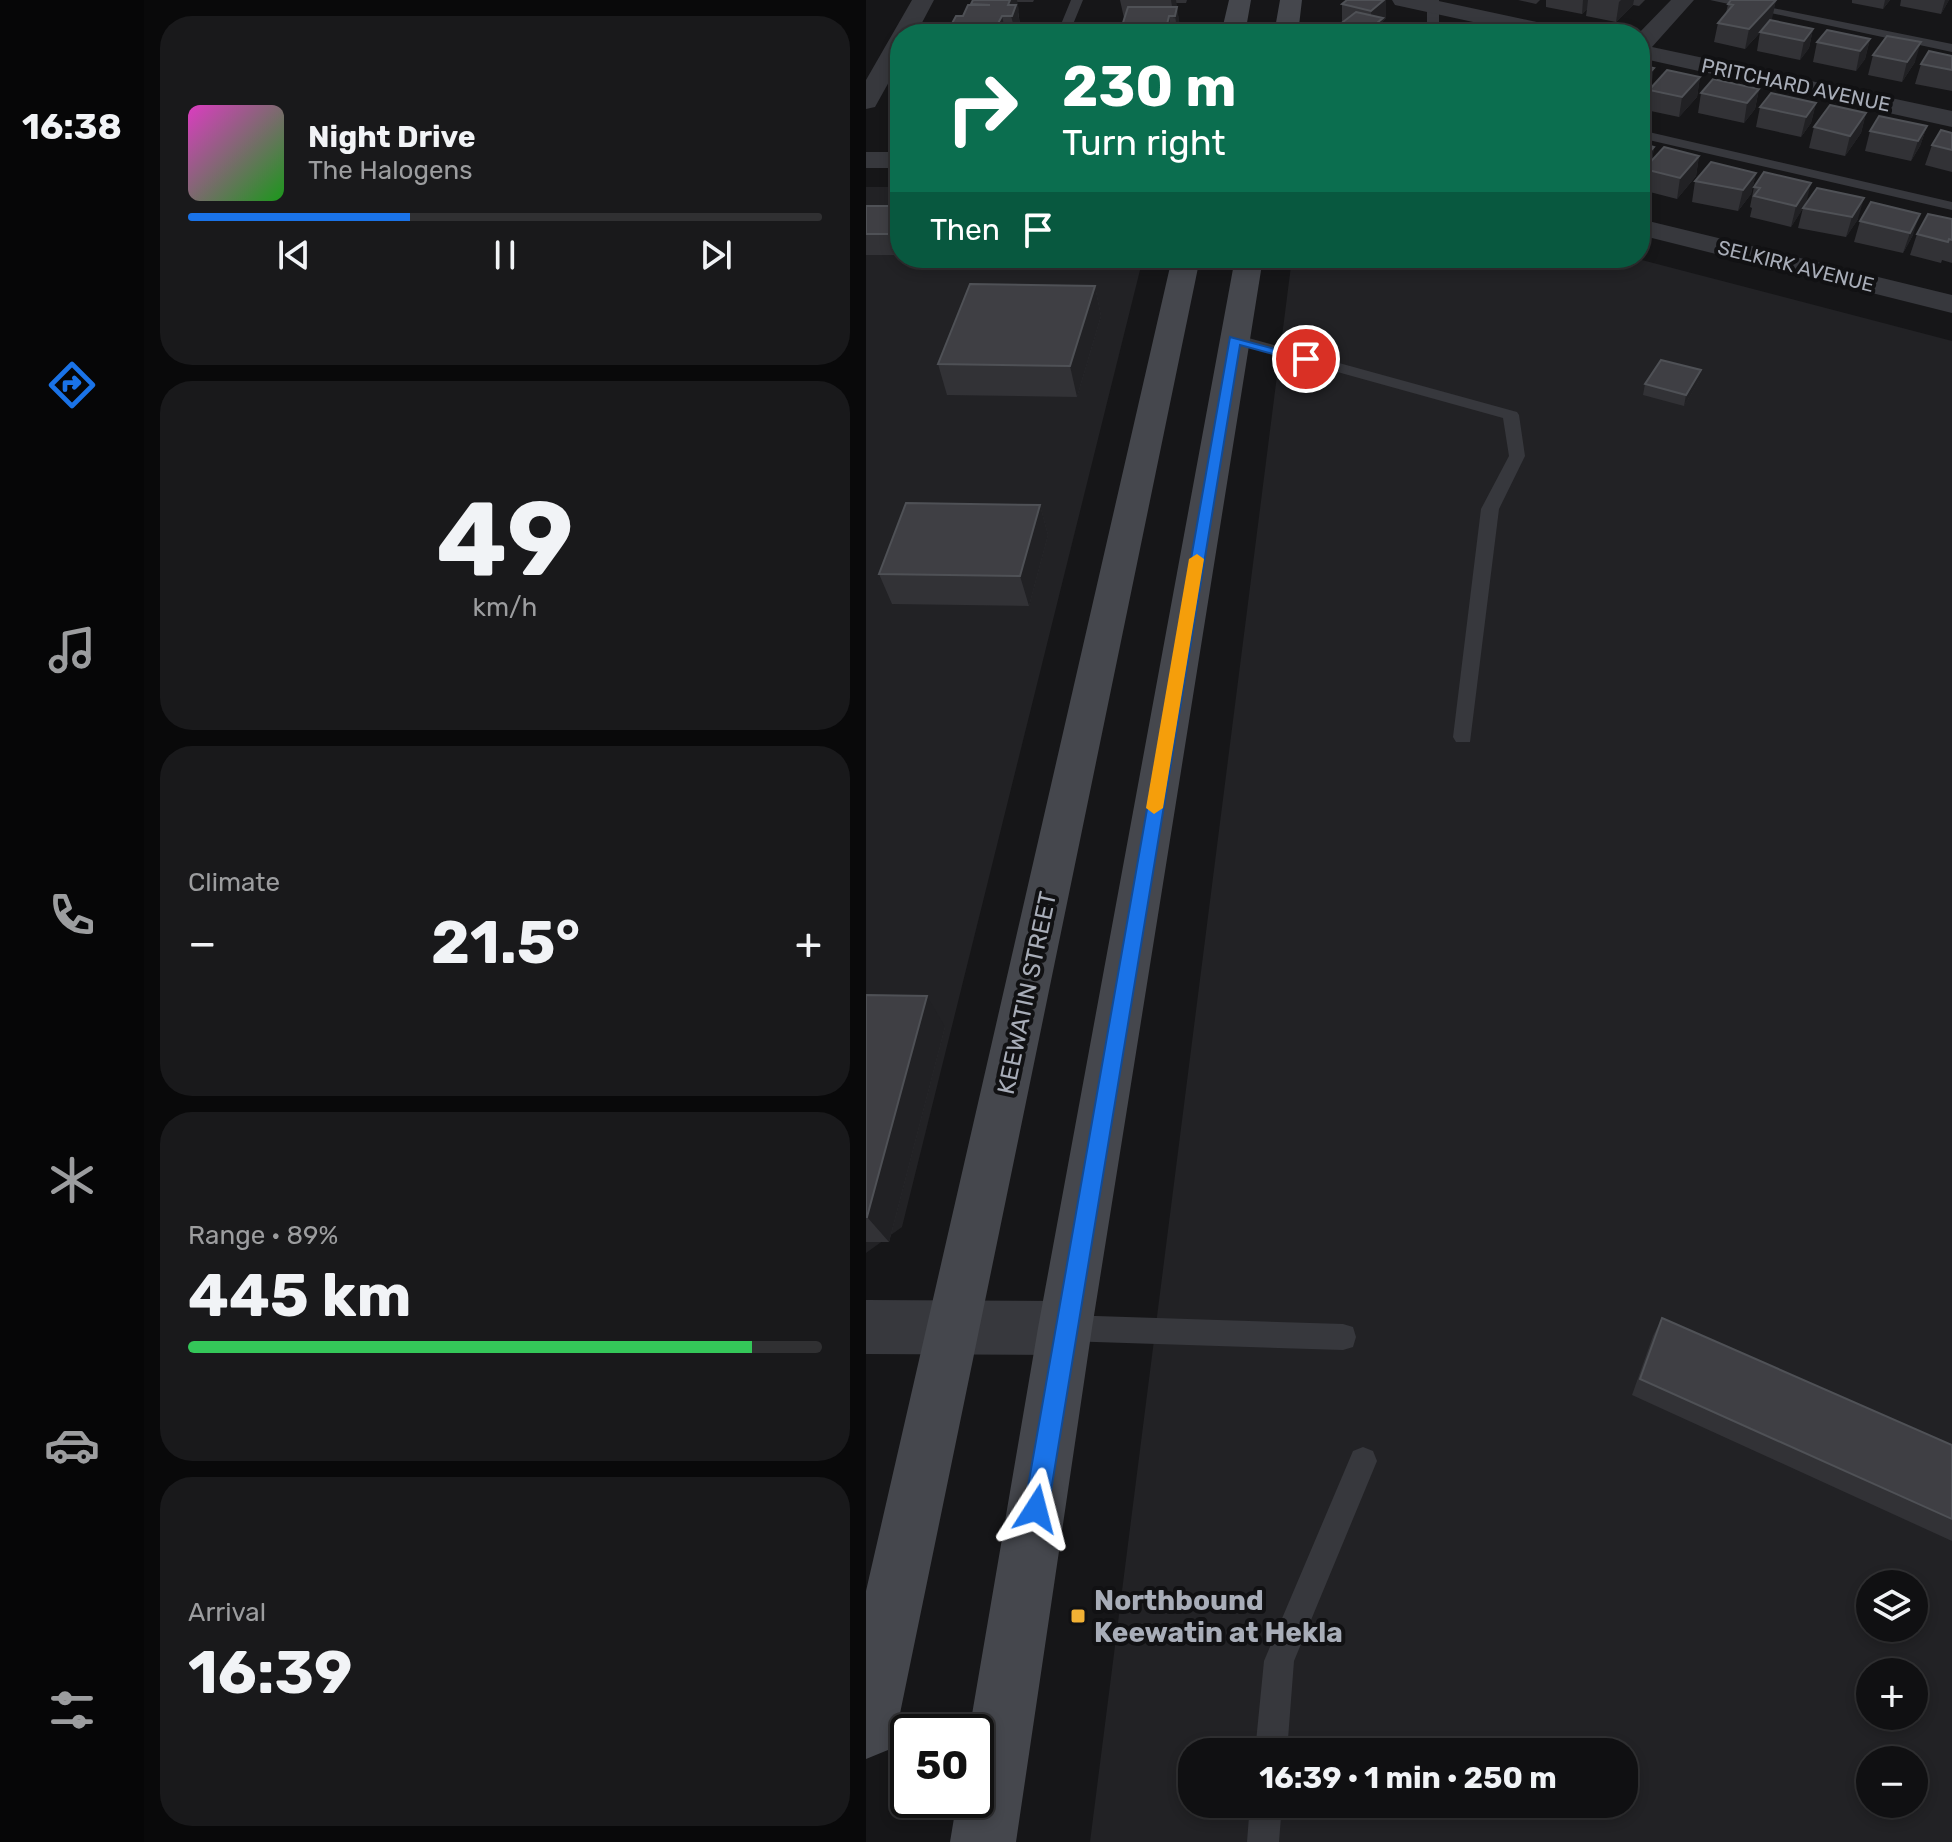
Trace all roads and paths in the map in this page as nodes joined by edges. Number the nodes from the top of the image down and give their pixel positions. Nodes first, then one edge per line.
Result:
1 (923, 0) edge
2 (1077, 0) edge
3 (1240, 0) edge
4 (1291, 0) edge
5 (1403, 0) edge
6 (1683, 0) edge
7 (1716, 0) edge
8 (1433, 3) edge
9 (910, 24) edge
10 (1067, 24) edge
11 (1235, 24) edge
12 (1287, 24) edge
13 (1433, 24) edge
14 (1519, 24) edge
15 (1650, 38) edge
16 (1952, 48) edge
17 (1650, 51) edge
18 (890, 59) edge
19 (866, 102) edge
20 (1952, 119) edge
21 (1650, 136) edge
22 (866, 160) edge
23 (890, 160) edge
24 (1952, 206) edge
25 (1650, 229) edge
26 (1184, 268) edge
27 (1247, 268) edge
28 (1952, 304) edge
29 (1234, 339) junction
30 (1463, 737) dead end
31 (866, 1327) edge
32 (955, 1327) junction
33 (1065, 1328) junction
34 (1343, 1337) dead end
35 (1363, 1461) dead end
36 (866, 1728) edge
37 (1272, 1738) edge
38 (1265, 1818) edge
39 (983, 1842) edge
40 (1263, 1842) edge

1 - 9 street
2 - 10 lane
3 - 11 main road
4 - 12 main road
5 - 8 street
6 - 15 street
7 - 16 lane
8 - 13 lane
8 - 14 street
17 - 20 street, PRITCHARD AVENUE
18 - 19 street
21 - 24 lane
22 - 23 street
25 - 28 street, SELKIRK AVENUE
26 - 32 main road, KEEWATIN STREET
27 - 29 main road
29 - 30 lane
29 - 33 main road
31 - 32 street
32 - 33 street
32 - 36 main road, KEEWATIN STREET
33 - 34 lane
33 - 39 main road
35 - 37 lane
38 - 40 lane

